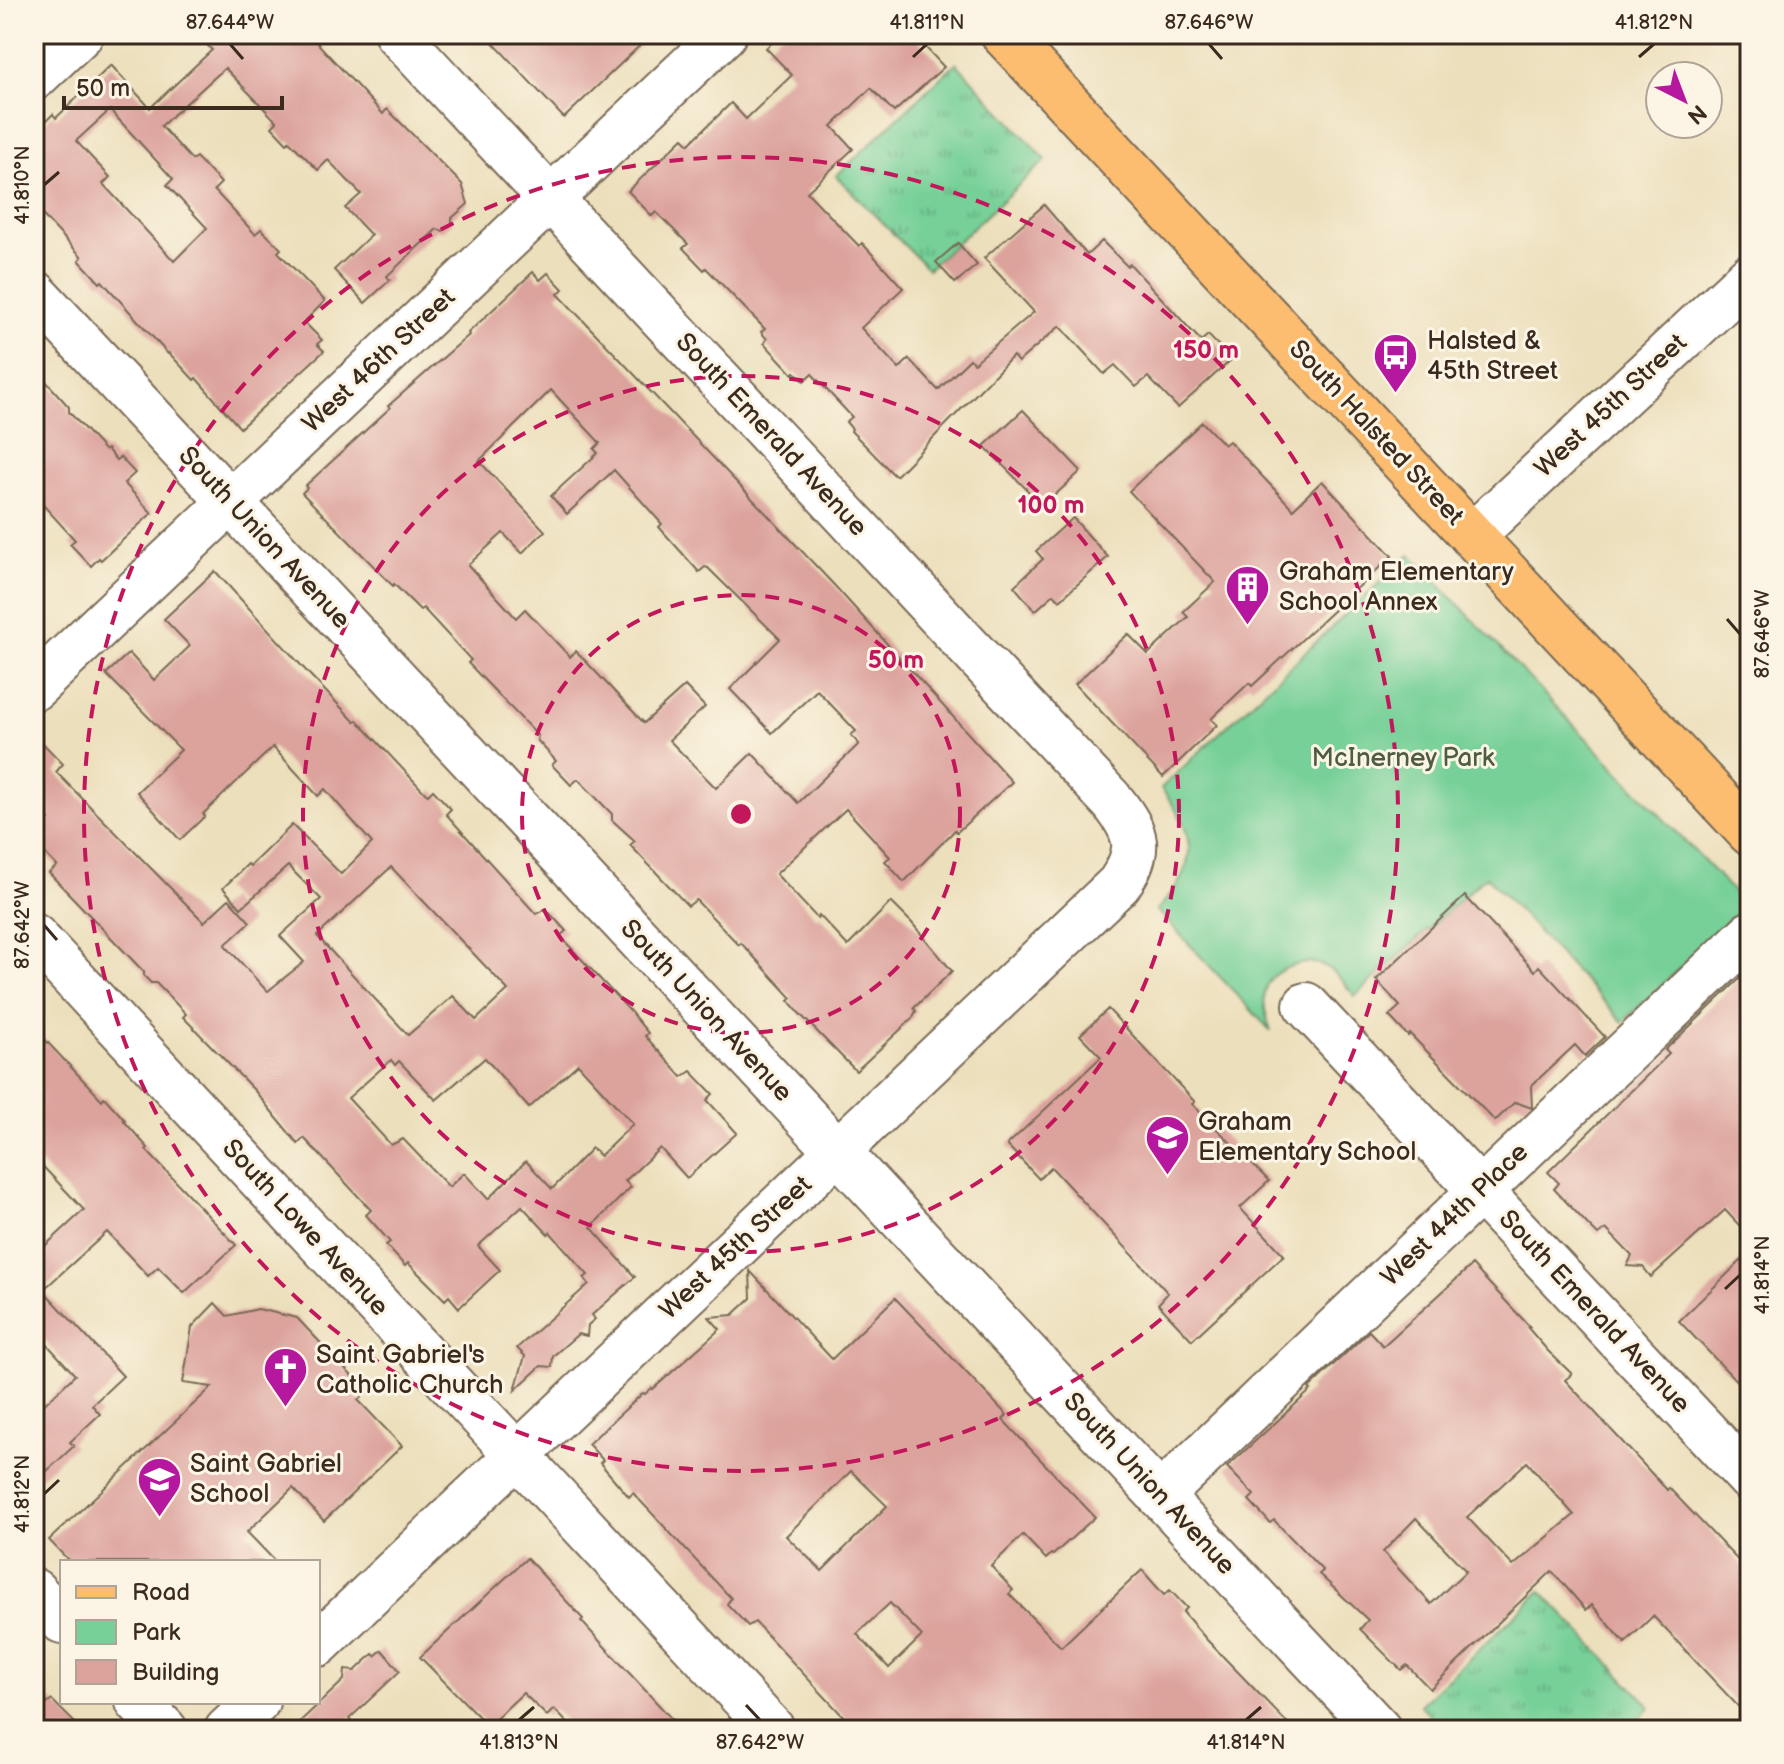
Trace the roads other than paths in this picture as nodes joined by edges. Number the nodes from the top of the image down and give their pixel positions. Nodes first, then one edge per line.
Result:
1 (81, 34) edge
2 (397, 34) edge
3 (724, 34) edge
4 (1003, 34) edge
5 (34, 78) edge
6 (550, 198) junction
7 (1750, 276) edge
8 (34, 292) edge
9 (230, 502) junction
10 (1472, 536) junction
11 (34, 688) edge
12 (1750, 833) edge
13 (1134, 841) joint
14 (1750, 934) edge
15 (34, 936) edge
16 (1306, 1005) dead end
17 (838, 1152) junction
18 (1481, 1191) junction
19 (517, 1456) junction
20 (1750, 1479) edge
21 (1160, 1496) junction
22 (34, 1591) edge
23 (60, 1619) edge
24 (320, 1642) edge
25 (140, 1704) edge
26 (255, 1704) edge
27 (165, 1730) edge
28 (227, 1730) edge
29 (773, 1730) edge
30 (1379, 1730) edge

1 - 5 street
2 - 6 street, South Emerald Avenue
3 - 6 street, West 46th Street
4 - 10 main road, South Halsted Street
6 - 9 street, West 46th Street
6 - 13 street, South Emerald Avenue
7 - 10 street, West 45th Street
8 - 9 street, South Union Avenue
9 - 11 street, West 46th Street
9 - 17 street, South Union Avenue
10 - 12 main road, South Halsted Street
13 - 17 street, West 45th Street
14 - 18 street, West 44th Place
15 - 19 street, South Lowe Avenue
16 - 18 street, South Emerald Avenue
17 - 19 street, West 45th Street
17 - 21 street, South Union Avenue
18 - 20 street, South Emerald Avenue
18 - 21 street, West 44th Place
19 - 24 street, West 45th Street
19 - 29 street, South Lowe Avenue
21 - 30 street, South Union Avenue
22 - 23 street
25 - 27 street
26 - 28 street

